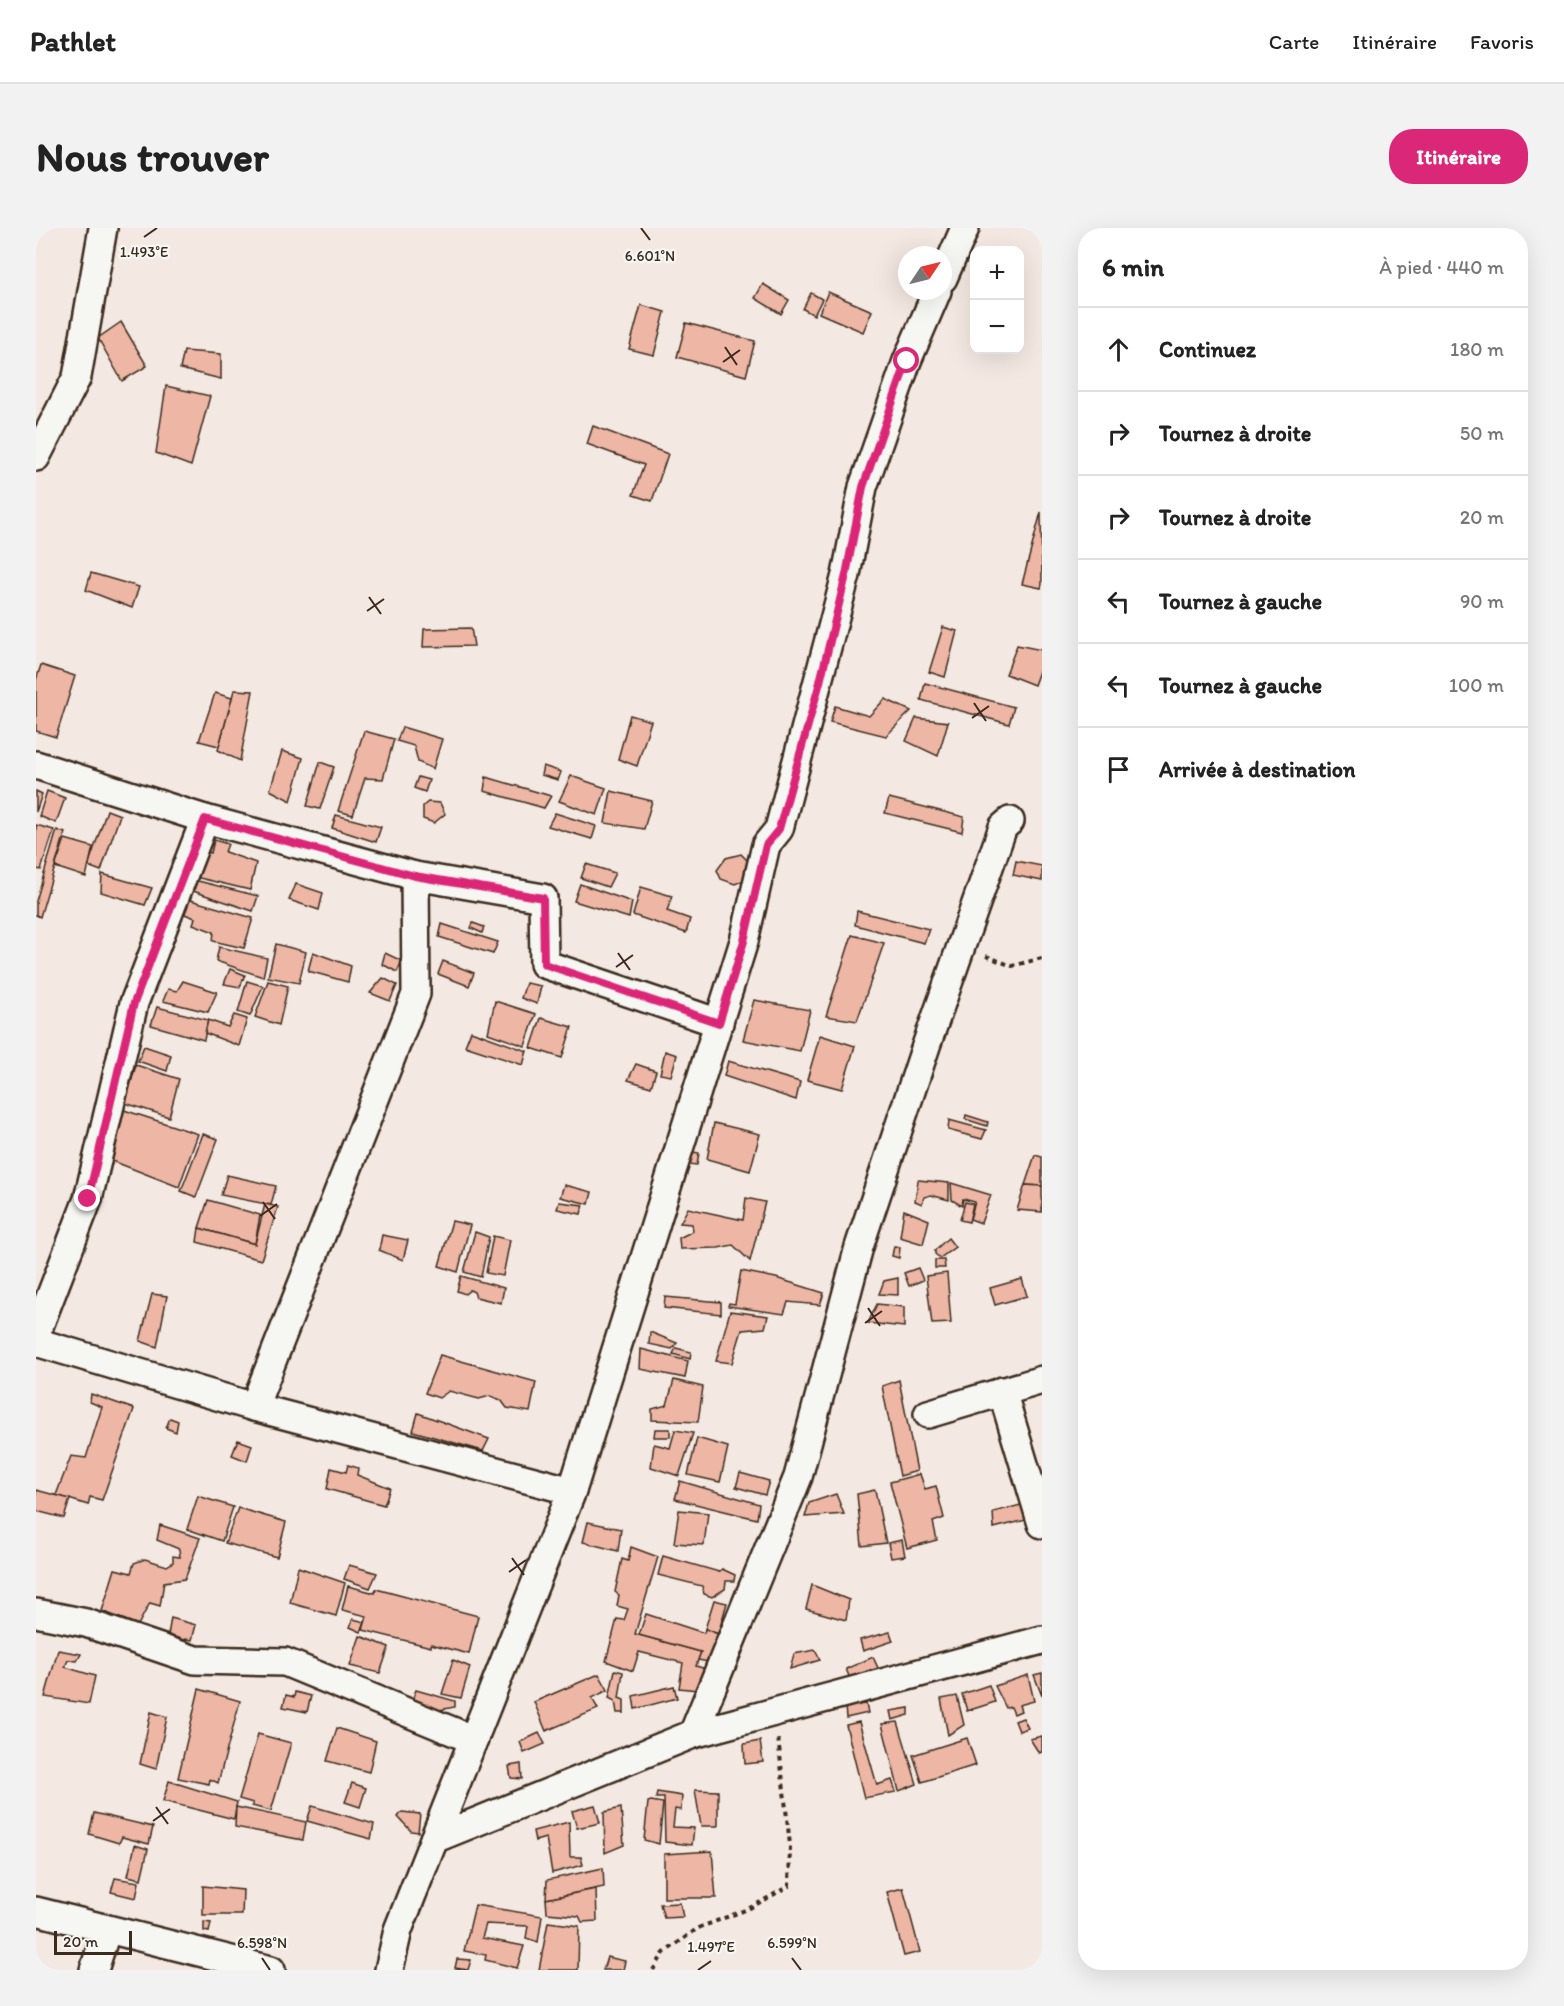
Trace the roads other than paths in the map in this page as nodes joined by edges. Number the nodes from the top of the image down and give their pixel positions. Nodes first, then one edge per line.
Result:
1 (103, 228) edge
2 (964, 228) edge
3 (952, 257) edge
4 (933, 300) edge
5 (36, 457) edge
6 (36, 765) edge
7 (205, 819) junction
8 (1010, 821) dead end
9 (415, 876) junction
10 (719, 1023) junction
11 (36, 1334) edge
12 (36, 1342) edge
13 (1042, 1380) edge
14 (1002, 1391) junction
15 (254, 1407) junction
16 (928, 1414) dead end
17 (572, 1491) junction
18 (1042, 1524) edge
19 (36, 1613) edge
20 (1042, 1640) edge
21 (693, 1734) junction
22 (474, 1740) junction
23 (434, 1839) junction
24 (36, 1911) edge
25 (107, 1929) junction
26 (94, 1970) edge
27 (272, 1970) edge
28 (389, 1970) edge

1 - 5 street
2 - 3 street
4 - 10 street
6 - 7 street
7 - 9 street
7 - 11 street
8 - 21 street
9 - 10 street
9 - 15 street
10 - 17 street
12 - 15 street
13 - 14 street
14 - 16 street
14 - 18 street
15 - 17 street
17 - 22 street
19 - 22 street
20 - 21 street
21 - 23 street
22 - 23 street
23 - 28 street
24 - 25 street
25 - 26 street
25 - 27 street

